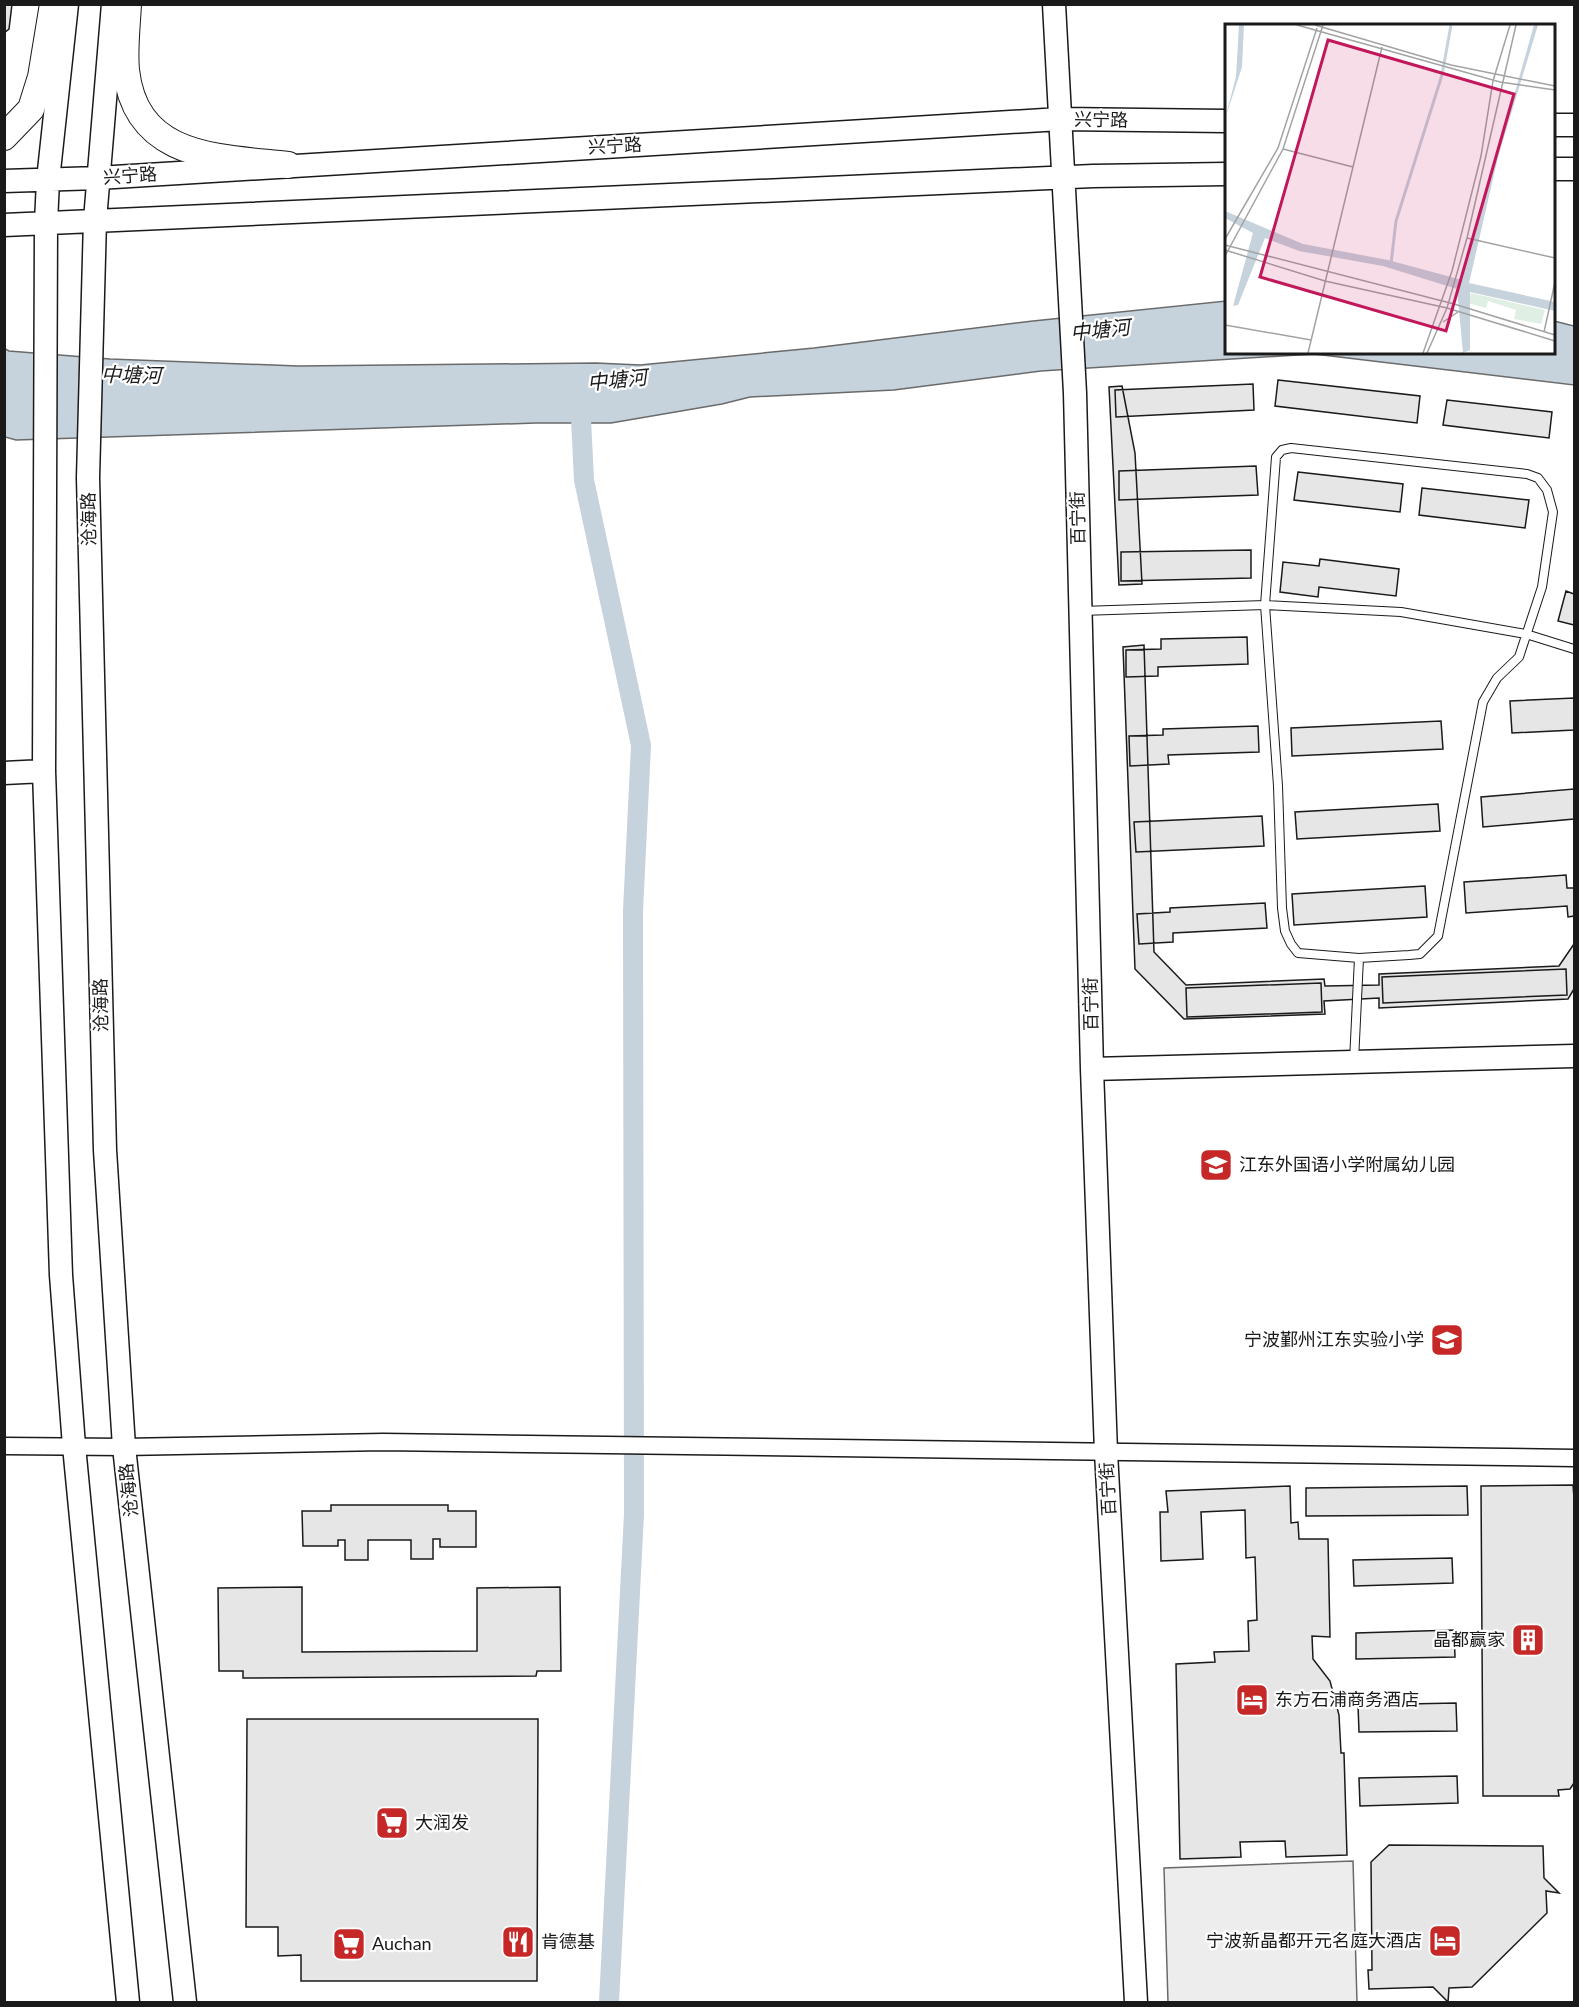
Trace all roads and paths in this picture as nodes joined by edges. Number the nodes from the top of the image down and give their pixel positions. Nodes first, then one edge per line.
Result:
1 (53, 4) edge
2 (67, 4) edge
3 (113, 4) edge
4 (128, 4) edge
5 (1054, 4) edge
6 (1060, 119) junction
7 (1225, 121) edge
8 (1555, 125) edge
9 (1575, 125) edge
10 (4, 137) edge
11 (288, 165) junction
12 (1555, 169) edge
13 (1575, 169) edge
14 (1225, 174) edge
15 (98, 178) junction
16 (1062, 178) junction
17 (48, 180) junction
18 (4, 181) edge
19 (95, 220) junction
20 (46, 223) junction
21 (4, 225) edge
22 (1265, 605) junction
23 (1081, 611) junction
24 (1526, 634) junction
25 (1575, 649) edge
26 (44, 771) junction
27 (4, 773) edge
28 (1359, 958) junction
29 (1575, 1056) edge
30 (1354, 1062) junction
31 (1092, 1069) junction
32 (4, 1446) edge
33 (74, 1446) junction
34 (124, 1447) junction
35 (1106, 1452) junction
36 (1575, 1458) edge
37 (128, 2002) edge
38 (185, 2002) edge
39 (1136, 2002) edge

1 - 10 main road
2 - 17 main road
3 - 15 main road, 沧海路
4 - 11 main road
5 - 6 main road, 百宁街
6 - 7 main road, 兴宁路
6 - 11 main road, 兴宁路
6 - 16 main road, 百宁街
8 - 9 main road
11 - 15 main road, 兴宁路
12 - 13 main road
14 - 16 main road
15 - 17 main road, 兴宁路
15 - 19 main road, 沧海路
16 - 19 main road
16 - 23 main road, 百宁街
17 - 18 main road, 兴宁路
17 - 20 main road
19 - 20 main road
19 - 34 main road, 沧海路
20 - 21 main road
20 - 26 main road
22 - 23 lane
22 - 24 lane
22 - 24 lane
22 - 28 lane
23 - 31 main road, 百宁街
24 - 25 lane
24 - 28 lane
26 - 27 main road
26 - 33 main road
28 - 30 lane
29 - 30 main road
30 - 31 main road
31 - 35 main road, 百宁街
32 - 33 street
33 - 34 street
33 - 37 main road
34 - 35 street
34 - 38 main road, 沧海路
35 - 36 street
35 - 39 main road, 百宁街

